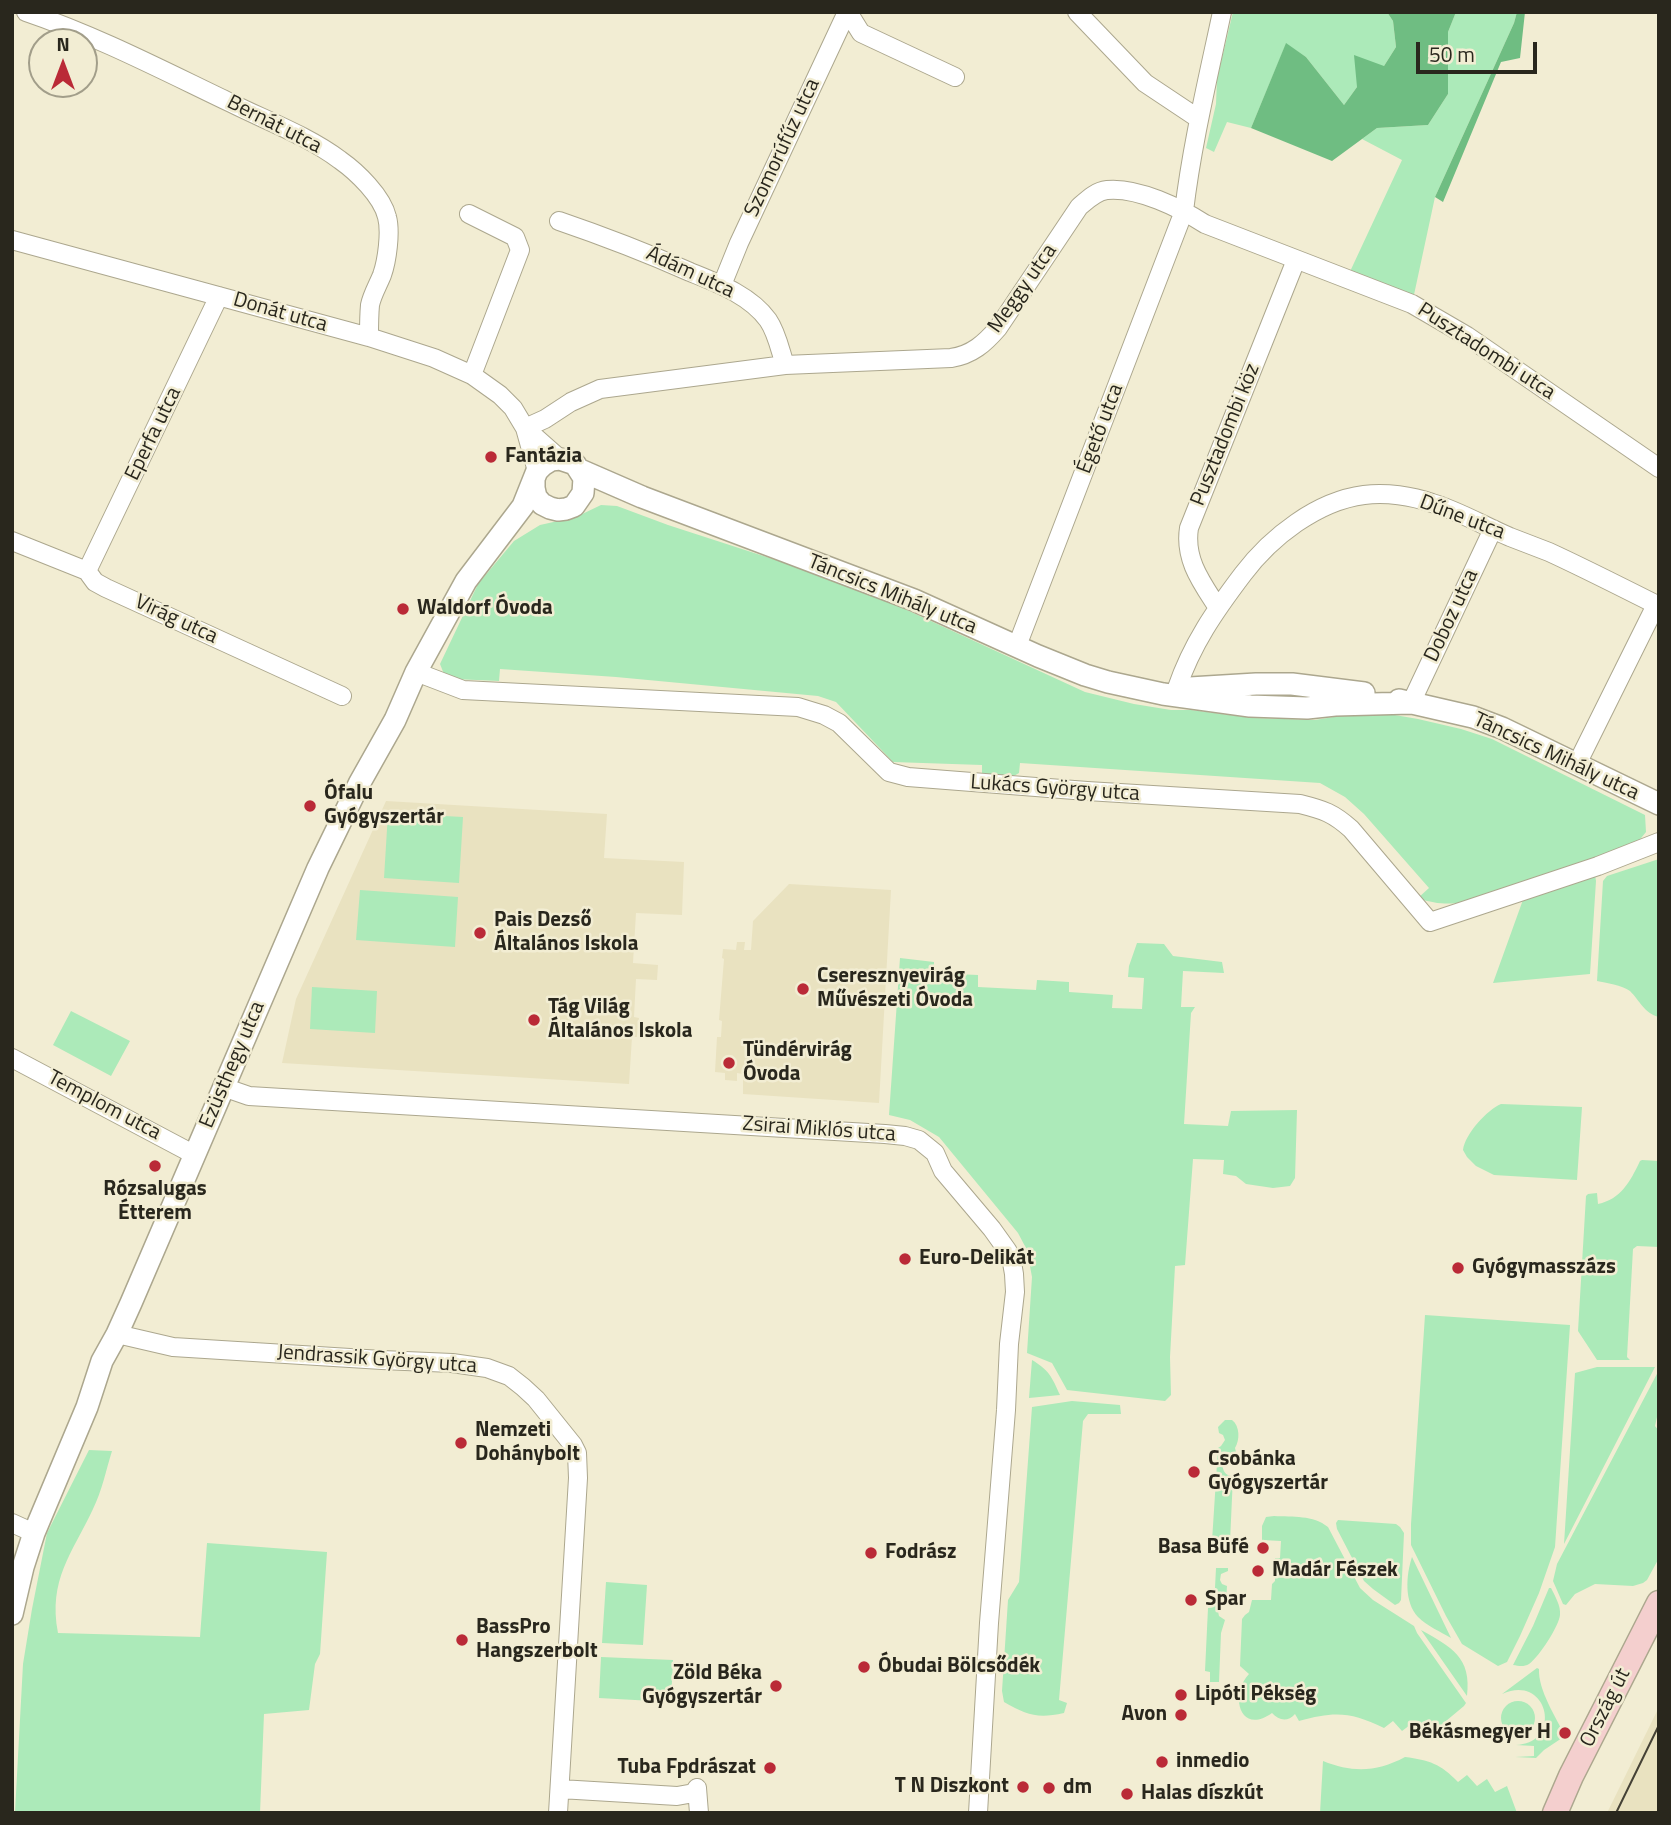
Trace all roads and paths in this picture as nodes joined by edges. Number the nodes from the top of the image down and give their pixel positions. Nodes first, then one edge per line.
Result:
1 (26, 12) edge
2 (847, 12) edge
3 (1077, 12) edge
4 (1223, 12) edge
5 (955, 77) dead end
6 (1199, 119) junction
7 (1184, 211) junction
8 (469, 214) dead end
9 (559, 221) dead end
10 (12, 240) edge
11 (1296, 260) junction
12 (722, 285) junction
13 (219, 296) junction
14 (369, 337) junction
15 (785, 365) junction
16 (472, 375) junction
17 (526, 428) junction
18 (560, 459) junction
19 (1659, 468) edge
20 (580, 470) junction
21 (536, 475) junction
22 (642, 497) junction
23 (579, 500) junction
24 (550, 508) junction
25 (1493, 529) junction
26 (499, 536) junction
27 (12, 541) edge
28 (87, 571) junction
29 (1658, 606) edge
30 (1218, 608) junction
31 (1017, 646) junction
32 (416, 672) junction
33 (1177, 688) junction
34 (1143, 691) junction
35 (342, 696) dead end
36 (1412, 703) junction
37 (1577, 764) junction
38 (1659, 804) edge
39 (1659, 842) edge
40 (12, 1058) edge
41 (223, 1087) junction
42 (195, 1155) junction
43 (117, 1335) junction
44 (12, 1524) edge
45 (34, 1533) junction
46 (1659, 1604) edge
47 (12, 1614) edge
48 (560, 1789) junction
49 (558, 1813) edge
50 (699, 1813) edge
51 (978, 1813) edge
52 (1555, 1813) edge

1 - 14 street, Bernát utca
2 - 5 street
2 - 12 street, Szomorúfűz utca
3 - 6 street
4 - 6 street
6 - 7 street
7 - 11 street, Pusztadombi utca
7 - 15 street, Meggy utca
7 - 31 street, Égető utca
8 - 16 street
9 - 12 street, Ádám utca
10 - 13 street, Donát utca
11 - 19 street, Pusztadombi utca
11 - 30 street, Pusztadombi köz
12 - 15 street, Ádám utca
13 - 14 street, Donát utca
13 - 28 street, Eperfa utca
14 - 16 street, Donát utca
15 - 17 street, Meggy utca
16 - 17 street, Donát utca
17 - 18 street, Donát utca
17 - 21 street, Donát utca
18 - 20 street
18 - 21 street
20 - 22 street, Táncsics Mihály utca
20 - 23 street
21 - 24 street
21 - 26 street, Ezüsthegy utca
22 - 23 street, Táncsics Mihály utca
22 - 31 street, Táncsics Mihály utca
23 - 24 street
24 - 26 street, Ezüsthegy utca
25 - 29 street, Dűne utca
25 - 30 street, Dűne utca
25 - 36 street, Doboz utca
26 - 32 street, Ezüsthegy utca
27 - 28 street, Virág utca
28 - 35 street, Virág utca
29 - 37 street
30 - 33 street, Dűne utca
31 - 34 street, Táncsics Mihály utca
32 - 39 street, Lukács György utca
32 - 41 street, Ezüsthegy utca
33 - 34 street, Táncsics Mihály utca
33 - 36 street, Táncsics Mihály utca
34 - 36 street, Táncsics Mihály utca
36 - 37 street, Táncsics Mihály utca
37 - 38 street, Táncsics Mihály utca
40 - 42 street, Templom utca
41 - 42 street, Ezüsthegy utca
41 - 51 street, Zsirai Miklós utca
42 - 43 street, Ezüsthegy utca
43 - 45 street, Ezüsthegy utca
43 - 48 street, Jendrassik György utca
44 - 45 street
45 - 47 street, Ezüsthegy utca
46 - 52 main road, Ország út
48 - 49 street, Jendrassik György utca
48 - 50 street

